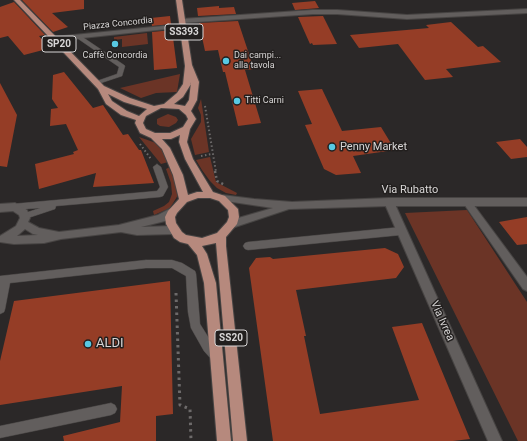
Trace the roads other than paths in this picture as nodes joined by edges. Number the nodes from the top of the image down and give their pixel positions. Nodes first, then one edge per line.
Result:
1 (17, 0) edge
2 (179, 0) edge
3 (527, 12) edge
4 (182, 24) junction
5 (79, 37) junction
6 (54, 39) junction
7 (188, 65) junction
8 (98, 86) junction
9 (167, 105) junction
10 (153, 108) junction
11 (187, 110) junction
12 (140, 119) junction
13 (186, 129) junction
14 (154, 136) junction
15 (157, 167) road end
16 (210, 195) junction
17 (222, 198) junction
18 (184, 200) junction
19 (389, 202) junction
20 (467, 202) junction
21 (527, 202) edge
22 (63, 203) junction
23 (292, 206) junction
24 (12, 207) junction
25 (0, 208) edge
26 (173, 211) junction
27 (24, 220) junction
28 (232, 224) junction
29 (119, 228) junction
30 (173, 230) junction
31 (402, 231) junction
32 (61, 235) junction
33 (221, 236) junction
34 (3, 239) edge
35 (192, 241) junction
36 (248, 246) dead end
37 (3, 280) edge
38 (527, 286) edge
39 (0, 309) edge
40 (217, 357) junction
41 (111, 409) dead end
42 (0, 432) edge
43 (224, 441) edge
44 (240, 441) edge
45 (495, 441) edge

1 - 6 main road, SP20
2 - 4 main road, SS393
3 - 4 street, Piazza Concordia
4 - 5 street, Piazza Concordia
4 - 7 main road, SS393
5 - 6 street, Piazza Concordia
5 - 8 lane
6 - 8 main road, SP20
7 - 9 main road, SS393
7 - 11 main road, SS393
8 - 10 main road, SP20
8 - 12 main road, SP20
9 - 10 main road
9 - 11 main road
10 - 12 main road
11 - 13 main road
12 - 14 main road
13 - 14 main road
13 - 16 main road
14 - 18 main road
15 - 22 lane
16 - 17 main road
16 - 18 main road
17 - 23 street
17 - 28 main road
18 - 26 main road
19 - 20 street, Via Rubatto
19 - 23 street, Via Rubatto
19 - 31 street, Via Ivrea
20 - 21 street, Via Rubatto
20 - 38 street
22 - 24 lane
22 - 27 lane
23 - 28 street
24 - 25 street
24 - 27 street
26 - 29 street
26 - 30 main road
27 - 32 street
27 - 34 street
28 - 33 main road
29 - 30 street
29 - 32 street
30 - 35 main road, SS20
31 - 36 lane
31 - 45 street, Via Ivrea
32 - 34 street
33 - 35 main road
33 - 44 main road, SS20
35 - 40 main road, SS20
37 - 39 lane
37 - 40 lane
40 - 43 main road, SS20
41 - 42 lane

